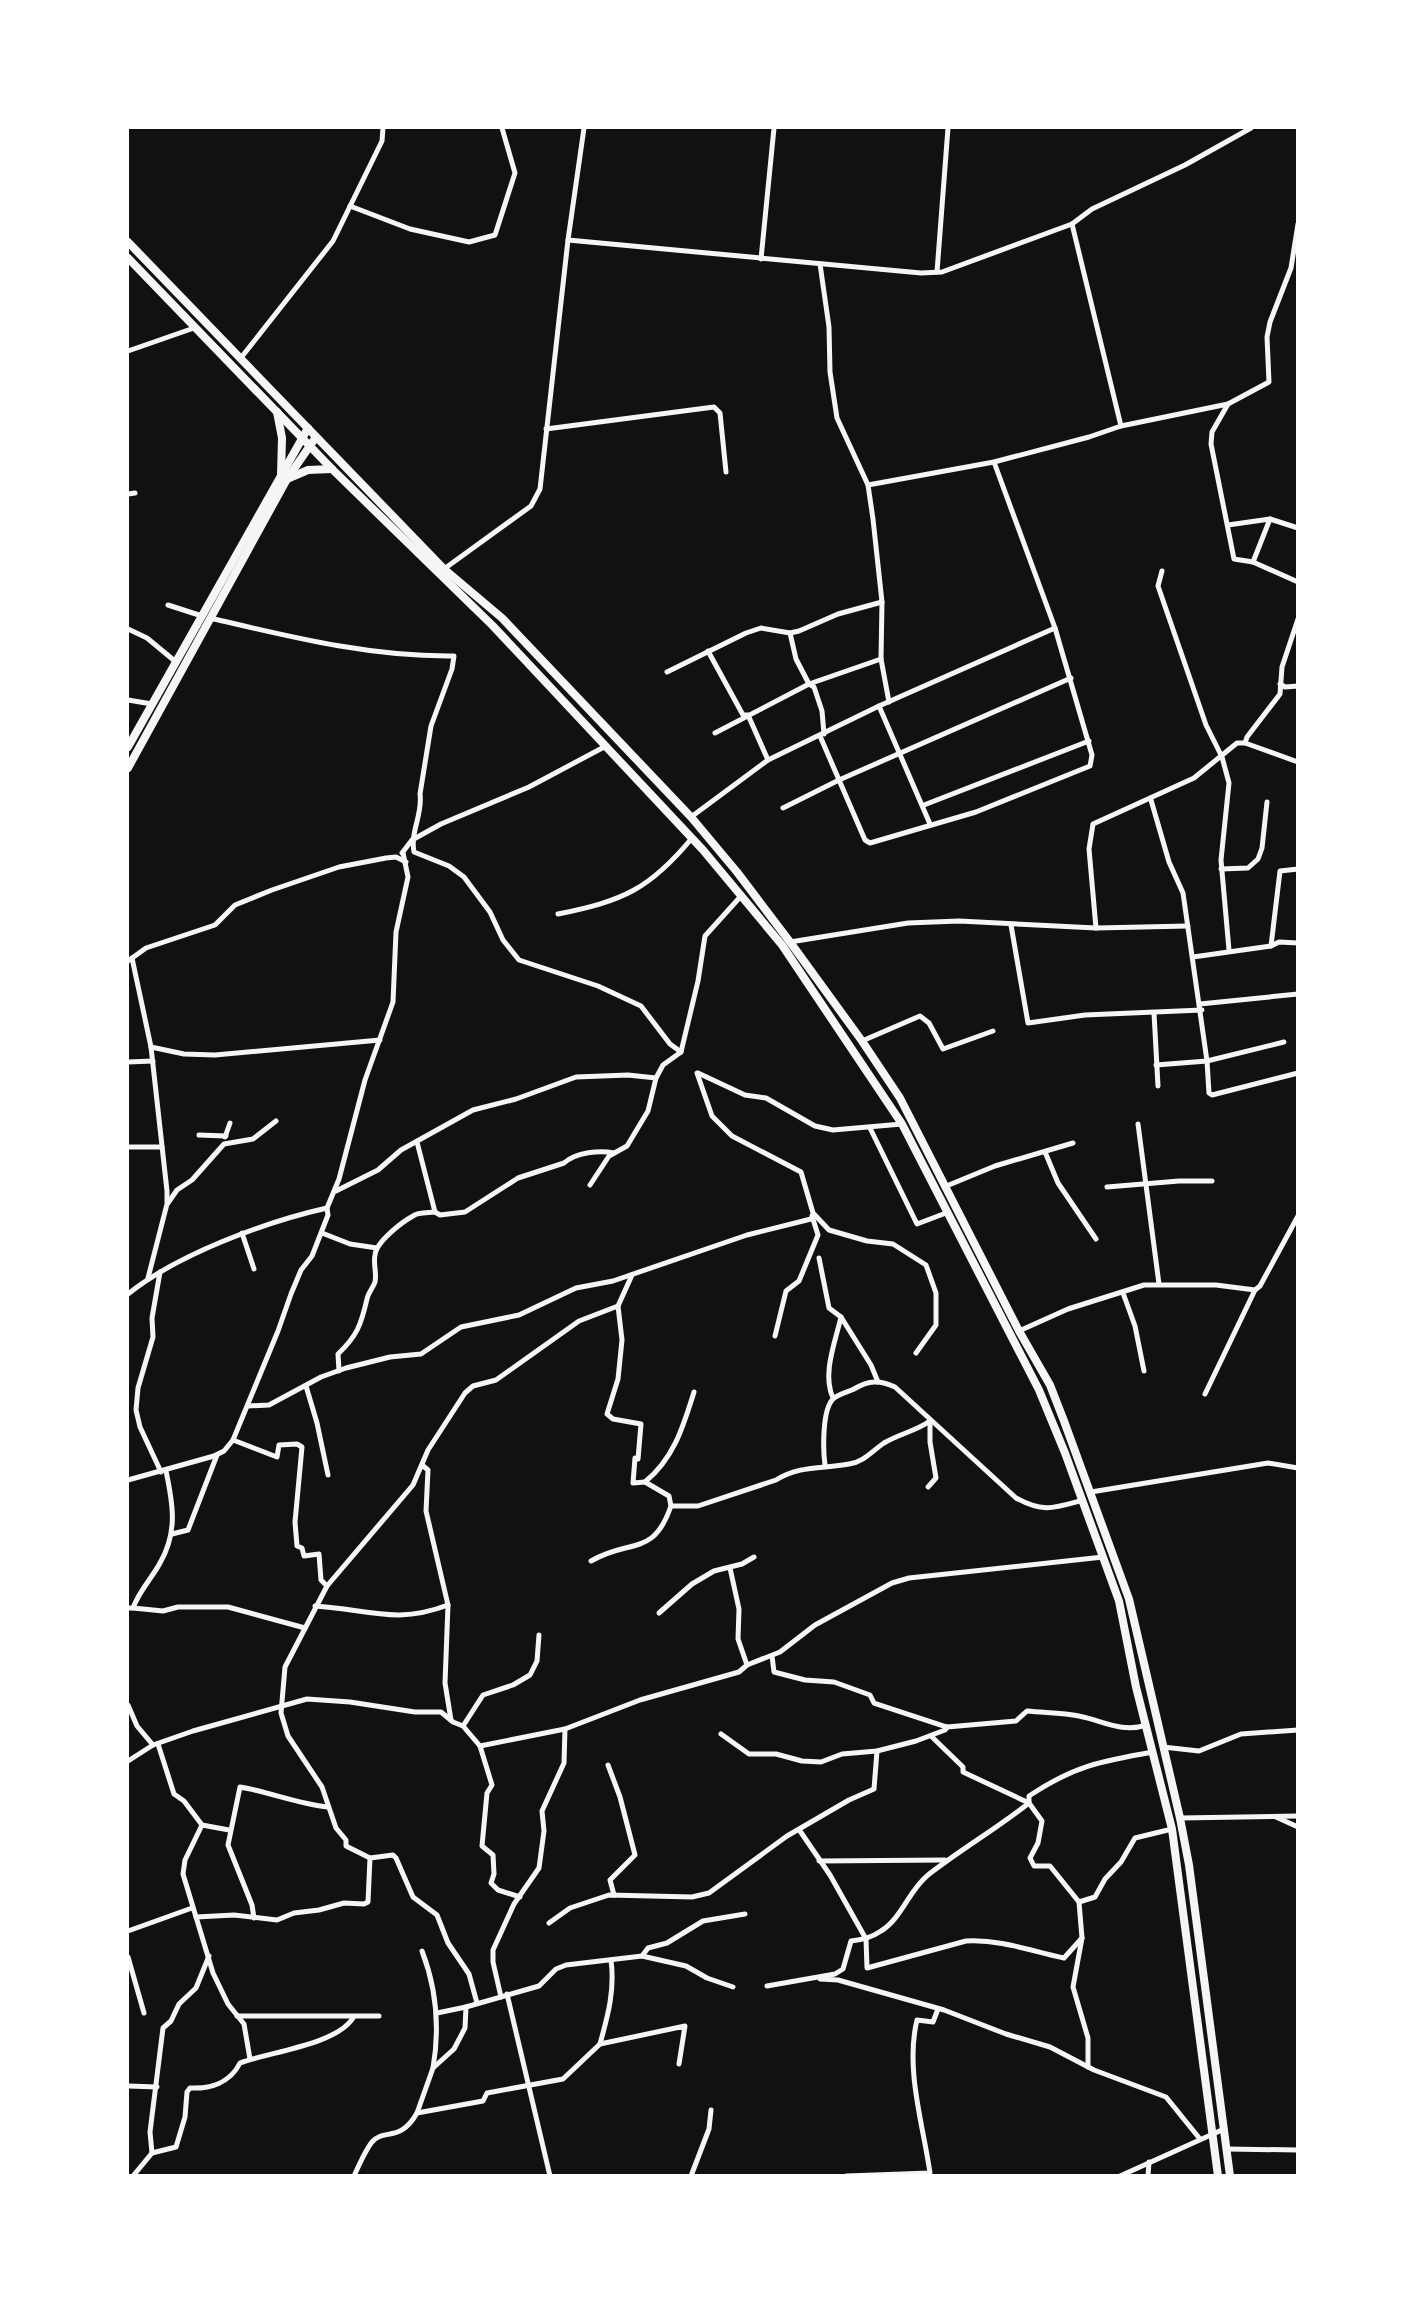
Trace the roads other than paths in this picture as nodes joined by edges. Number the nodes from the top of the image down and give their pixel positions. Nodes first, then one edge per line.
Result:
1 (383, 128) edge
2 (502, 128) edge
3 (584, 128) edge
4 (774, 128) edge
5 (948, 128) edge
6 (1251, 128) edge
7 (350, 206) junction
8 (1072, 224) junction
9 (1298, 224) edge
10 (568, 240) junction
11 (128, 242) edge
12 (128, 258) edge
13 (761, 259) junction
14 (820, 264) junction
15 (938, 272) junction
16 (194, 328) junction
17 (128, 351) edge
18 (240, 359) junction
19 (1228, 404) junction
20 (277, 412) junction
21 (1121, 426) junction
22 (308, 428) junction
23 (546, 429) junction
24 (316, 436) junction
25 (301, 437) junction
26 (309, 445) junction
27 (994, 462) junction
28 (332, 470) junction
29 (726, 472) dead end
30 (284, 477) junction
31 (868, 485) junction
32 (135, 493) dead end
33 (128, 494) edge
34 (1270, 519) junction
35 (1228, 525) junction
36 (1298, 528) edge
37 (1253, 562) junction
38 (444, 569) junction
39 (1162, 571) dead end
40 (1298, 582) edge
41 (882, 602) junction
42 (168, 606) dead end
43 (206, 617) junction
44 (1298, 619) edge
45 (1055, 628) junction
46 (128, 629) edge
47 (790, 633) junction
48 (708, 651) junction
49 (881, 659) junction
50 (176, 662) junction
51 (667, 672) dead end
52 (1071, 678) junction
53 (809, 684) junction
54 (1280, 684) junction
55 (1298, 686) edge
56 (128, 700) edge
57 (890, 702) junction
58 (152, 704) junction
59 (879, 706) junction
60 (748, 715) junction
61 (715, 733) dead end
62 (822, 735) junction
63 (1089, 741) junction
64 (1245, 743) junction
65 (606, 746) junction
66 (128, 747) edge
67 (900, 755) junction
68 (1222, 757) junction
69 (768, 760) junction
70 (1298, 762) edge
71 (128, 768) edge
72 (839, 780) junction
73 (1151, 800) junction
74 (1267, 802) dead end
75 (924, 805) junction
76 (783, 808) dead end
77 (691, 817) junction
78 (930, 824) junction
79 (692, 838) junction
80 (411, 840) junction
81 (403, 853) junction
82 (396, 857) junction
83 (406, 862) junction
84 (1221, 869) junction
85 (1298, 869) edge
86 (741, 896) junction
87 (558, 914) dead end
88 (1011, 925) junction
89 (1188, 926) junction
90 (1096, 928) junction
91 (790, 942) junction
92 (1298, 943) edge
93 (1271, 946) junction
94 (1229, 950) junction
95 (1193, 957) junction
96 (130, 959) edge
97 (1298, 994) edge
98 (1201, 1007) junction
99 (1154, 1013) junction
100 (993, 1031) dead end
101 (380, 1040) junction
102 (862, 1041) junction
103 (1284, 1042) dead end
104 (152, 1047) junction
105 (681, 1053) junction
106 (153, 1061) junction
107 (1207, 1061) junction
108 (128, 1062) edge
109 (1156, 1065) junction
110 (1298, 1073) edge
111 (656, 1078) junction
112 (1158, 1086) dead end
113 (276, 1121) dead end
114 (230, 1123) dead end
115 (902, 1124) junction
116 (1138, 1124) dead end
117 (870, 1128) junction
118 (200, 1135) dead end
119 (226, 1136) junction
120 (417, 1142) junction
121 (1074, 1143) dead end
122 (224, 1144) junction
123 (128, 1147) edge
124 (162, 1147) junction
125 (1045, 1152) junction
126 (614, 1153) junction
127 (1212, 1181) dead end
128 (1148, 1183) junction
129 (590, 1185) dead end
130 (945, 1187) junction
131 (1107, 1187) dead end
132 (335, 1191) junction
133 (167, 1204) junction
134 (327, 1208) junction
135 (435, 1212) junction
136 (946, 1213) junction
137 (812, 1216) junction
138 (1298, 1216) edge
139 (242, 1233) junction
140 (322, 1233) junction
141 (1096, 1239) dead end
142 (377, 1248) junction
143 (819, 1258) dead end
144 (254, 1269) dead end
145 (160, 1272) junction
146 (632, 1275) junction
147 (148, 1278) junction
148 (1159, 1284) junction
149 (1255, 1290) junction
150 (1123, 1293) junction
151 (128, 1294) edge
152 (618, 1306) junction
153 (841, 1317) junction
154 (1019, 1330) junction
155 (775, 1336) dead end
156 (916, 1353) dead end
157 (339, 1371) junction
158 (1144, 1371) dead end
159 (878, 1382) junction
160 (306, 1386) junction
161 (694, 1392) dead end
162 (1205, 1394) dead end
163 (834, 1398) junction
164 (248, 1406) junction
165 (137, 1414) junction
166 (128, 1416) edge
167 (930, 1421) junction
168 (232, 1440) junction
169 (1070, 1451) junction
170 (217, 1455) junction
171 (422, 1465) junction
172 (825, 1465) junction
173 (1298, 1468) edge
174 (164, 1472) junction
175 (328, 1475) dead end
176 (128, 1480) edge
177 (645, 1482) junction
178 (928, 1487) dead end
179 (1091, 1492) junction
180 (1083, 1500) junction
181 (671, 1506) junction
182 (172, 1534) junction
183 (754, 1557) dead end
184 (1104, 1557) junction
185 (591, 1561) dead end
186 (730, 1568) junction
187 (327, 1586) junction
188 (447, 1605) junction
189 (315, 1606) junction
190 (129, 1607) edge
191 (659, 1613) dead end
192 (305, 1628) junction
193 (539, 1635) dead end
194 (772, 1656) junction
195 (747, 1665) junction
196 (128, 1705) edge
197 (283, 1706) junction
198 (451, 1720) junction
199 (1146, 1725) junction
200 (463, 1726) junction
201 (947, 1726) junction
202 (565, 1729) junction
203 (1298, 1730) edge
204 (721, 1734) dead end
205 (931, 1736) junction
206 (156, 1744) junction
207 (480, 1746) junction
208 (1163, 1747) junction
209 (877, 1750) junction
210 (1154, 1752) junction
211 (128, 1761) edge
212 (608, 1765) dead end
213 (1029, 1803) junction
214 (328, 1807) junction
215 (1271, 1815) junction
216 (1298, 1816) edge
217 (1180, 1818) junction
218 (202, 1825) junction
219 (1298, 1827) edge
220 (1172, 1829) junction
221 (229, 1830) junction
222 (800, 1831) junction
223 (370, 1858) junction
224 (945, 1860) junction
225 (819, 1861) junction
226 (614, 1895) junction
227 (520, 1897) junction
228 (1079, 1902) junction
229 (192, 1908) junction
230 (744, 1914) dead end
231 (196, 1917) junction
232 (254, 1918) junction
233 (549, 1923) dead end
234 (128, 1931) edge
235 (1082, 1938) junction
236 (866, 1939) junction
237 (422, 1951) dead end
238 (209, 1956) junction
239 (642, 1956) junction
240 (128, 1957) edge
241 (611, 1960) junction
242 (810, 1978) junction
243 (767, 1986) dead end
244 (733, 1987) dead end
245 (504, 1996) junction
246 (477, 2003) junction
247 (466, 2007) junction
248 (938, 2009) junction
249 (144, 2013) dead end
250 (437, 2013) junction
251 (237, 2016) junction
252 (379, 2016) dead end
253 (353, 2018) junction
254 (600, 2044) junction
255 (250, 2059) junction
256 (679, 2064) dead end
257 (1088, 2067) junction
258 (433, 2068) junction
259 (128, 2085) edge
260 (527, 2085) junction
261 (157, 2087) junction
262 (711, 2110) dead end
263 (417, 2113) junction
264 (1224, 2129) junction
265 (1212, 2134) junction
266 (1200, 2139) junction
267 (1227, 2149) junction
268 (1298, 2150) edge
269 (152, 2153) junction
270 (1149, 2162) junction
271 (133, 2175) edge
272 (354, 2175) edge
273 (550, 2175) edge
274 (691, 2175) edge
275 (846, 2175) edge
276 (1120, 2175) edge
277 (1148, 2175) edge
278 (1218, 2175) edge
279 (1230, 2175) edge

1 - 7 street
2 - 7 street
3 - 10 street
4 - 13 street
5 - 15 street
6 - 8 street
7 - 18 street
8 - 15 street
8 - 21 street
9 - 19 street
10 - 13 street
10 - 23 street
11 - 18 main road
12 - 16 main road
13 - 14 street
14 - 15 street
14 - 31 street
16 - 17 street
16 - 20 main road
18 - 22 main road
19 - 21 street
19 - 35 street
20 - 25 main road
20 - 30 main road
21 - 27 street
22 - 24 main road
22 - 25 main road
23 - 29 street
23 - 38 street
24 - 26 main road
24 - 38 main road
25 - 26 main road
25 - 30 main road
26 - 28 main road
26 - 30 main road
27 - 31 street
27 - 45 street
28 - 30 main road
28 - 65 main road
30 - 43 main road
31 - 41 street
32 - 33 street
34 - 35 street
34 - 36 street
34 - 37 street
35 - 37 street
37 - 40 street
38 - 77 main road
39 - 68 street
41 - 47 street
41 - 49 street
42 - 43 street
43 - 50 main road
43 - 71 main road
43 - 80 street
44 - 54 street
45 - 52 street
45 - 57 street
46 - 50 street
47 - 48 street
47 - 53 street
48 - 51 street
48 - 60 street
49 - 53 street
49 - 57 street
50 - 58 main road
52 - 63 street
52 - 67 street
53 - 60 street
53 - 62 street
54 - 55 street
54 - 64 street
56 - 58 street
57 - 59 street
58 - 66 main road
59 - 62 street
59 - 67 street
60 - 61 street
60 - 69 street
62 - 69 street
62 - 72 street
63 - 75 street
63 - 78 street
64 - 68 street
64 - 70 street
65 - 79 main road
65 - 80 street
67 - 72 street
67 - 75 street
68 - 73 street
68 - 84 street
69 - 77 street
72 - 76 street
72 - 78 street
73 - 89 street
73 - 90 street
74 - 84 street
75 - 78 street
77 - 91 main road
79 - 86 main road
79 - 87 street
80 - 81 street
80 - 105 street
81 - 82 street
81 - 83 street
82 - 83 street
82 - 96 street
83 - 101 street
84 - 94 street
85 - 93 street
86 - 105 street
86 - 115 main road
88 - 90 street
88 - 91 street
88 - 99 street
89 - 90 street
89 - 95 street
91 - 102 main road
92 - 93 street
93 - 94 street
94 - 95 street
95 - 98 street
96 - 104 street
97 - 98 street
98 - 99 street
98 - 107 street
99 - 109 street
100 - 102 street
101 - 104 street
101 - 132 street
102 - 130 main road
103 - 107 street
104 - 106 street
105 - 111 street
106 - 108 street
106 - 124 street
107 - 109 street
107 - 110 street
109 - 112 street
111 - 120 street
111 - 126 street
113 - 122 street
114 - 119 street
115 - 117 street
115 - 136 main road
116 - 128 street
117 - 136 street
117 - 137 street
118 - 119 street
119 - 122 street
120 - 132 street
120 - 135 street
121 - 125 street
122 - 133 street
123 - 124 street
124 - 133 street
125 - 130 street
125 - 141 street
126 - 129 street
126 - 135 street
127 - 128 street
128 - 131 street
128 - 148 street
130 - 154 main road
132 - 134 street
133 - 147 street
134 - 139 street
134 - 140 street
135 - 142 street
136 - 169 main road
137 - 146 street
137 - 155 street
137 - 156 street
138 - 149 street
139 - 144 street
139 - 145 street
140 - 142 street
140 - 164 street
142 - 157 street
143 - 153 street
145 - 147 street
145 - 165 street
146 - 152 street
146 - 157 street
147 - 151 street
148 - 149 street
148 - 150 street
149 - 162 street
150 - 154 street
150 - 158 street
152 - 171 street
152 - 177 street
153 - 159 street
153 - 163 street
154 - 169 main road
157 - 160 street
159 - 163 street
159 - 167 street
160 - 164 street
160 - 175 street
161 - 177 street
163 - 172 street
164 - 168 street
165 - 166 street
165 - 174 street
167 - 172 street
167 - 178 street
167 - 180 street
168 - 170 street
168 - 187 street
169 - 179 main road
169 - 180 main road
170 - 174 street
170 - 182 street
171 - 187 street
171 - 188 street
172 - 181 street
173 - 179 street
174 - 176 street
174 - 182 street
177 - 181 street
179 - 208 main road
180 - 184 main road
181 - 185 street
182 - 190 street
183 - 186 street
184 - 194 street
184 - 199 main road
186 - 191 street
186 - 195 street
187 - 189 street
188 - 189 street
188 - 198 street
189 - 192 street
190 - 192 street
192 - 197 street
193 - 200 street
194 - 195 street
194 - 201 street
195 - 202 street
196 - 206 street
197 - 198 street
197 - 206 street
197 - 214 street
198 - 200 street
199 - 201 street
199 - 210 main road
200 - 207 street
201 - 205 street
202 - 207 street
202 - 227 street
203 - 208 street
204 - 209 street
205 - 209 street
205 - 213 street
206 - 211 street
206 - 218 street
207 - 227 street
208 - 217 main road
209 - 222 street
210 - 213 street
210 - 220 main road
212 - 226 street
213 - 224 street
213 - 228 street
214 - 221 street
214 - 223 street
215 - 216 street
215 - 217 street
215 - 219 street
217 - 264 main road
218 - 221 street
218 - 229 street
220 - 228 street
220 - 265 main road
221 - 232 street
222 - 225 street
222 - 226 street
223 - 232 street
223 - 246 street
224 - 225 street
224 - 236 street
225 - 236 street
226 - 233 street
227 - 245 street
228 - 235 street
229 - 231 street
229 - 234 street
230 - 239 street
231 - 232 street
231 - 238 street
235 - 236 street
235 - 257 street
236 - 242 street
237 - 250 street
238 - 251 street
238 - 261 street
239 - 241 street
239 - 244 street
240 - 249 street
241 - 245 street
241 - 254 street
242 - 243 street
242 - 248 street
245 - 246 street
245 - 260 street
246 - 247 street
247 - 250 street
247 - 258 street
248 - 257 street
248 - 275 street
250 - 258 street
251 - 253 street
251 - 255 street
252 - 253 street
253 - 255 street
254 - 256 street
254 - 260 street
255 - 269 street
257 - 266 street
258 - 263 street
259 - 261 street
260 - 263 street
260 - 273 street
261 - 269 street
262 - 274 street
263 - 272 street
264 - 265 street
264 - 267 main road
265 - 266 street
265 - 278 main road
266 - 270 street
267 - 268 street
267 - 279 main road
269 - 271 street
270 - 276 street
270 - 277 street

